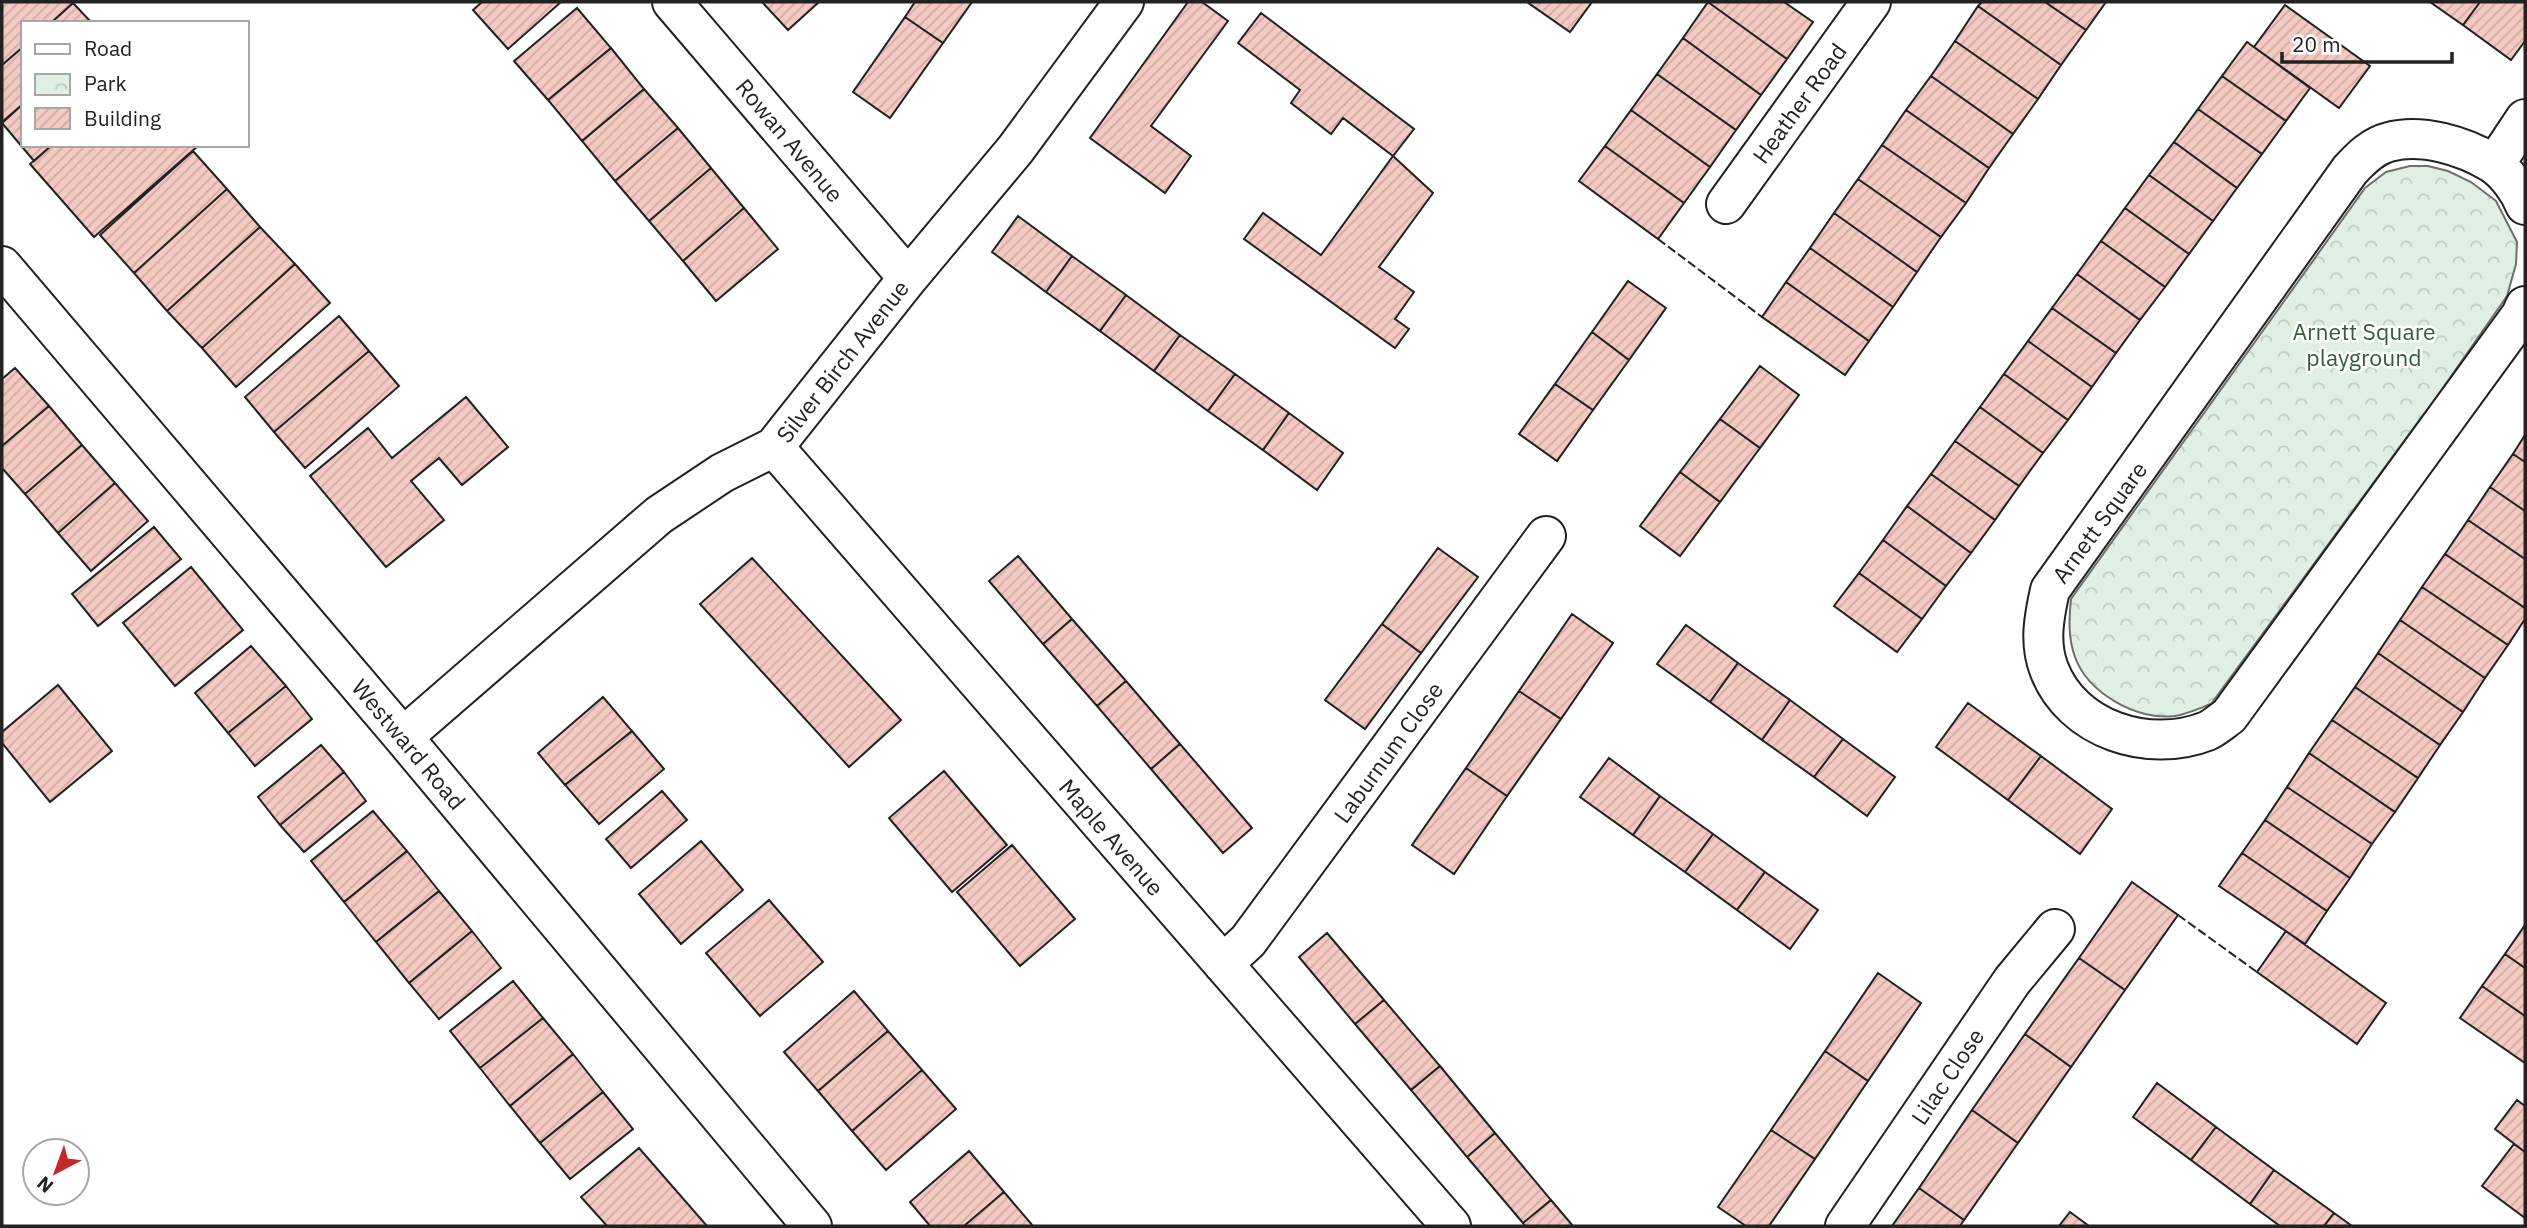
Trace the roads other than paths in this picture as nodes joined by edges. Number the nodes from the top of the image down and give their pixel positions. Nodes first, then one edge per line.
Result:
1 (672, 2) edge
2 (1124, 2) edge
3 (1856, 7) edge
4 (2525, 119) edge
5 (2495, 164) junction
6 (1726, 204) dead end
7 (2525, 205) edge
8 (2, 266) edge
9 (908, 278) junction
10 (2525, 306) edge
11 (774, 447) junction
12 (1546, 536) dead end
13 (403, 737) junction
14 (2055, 929) dead end
15 (1223, 964) junction
16 (812, 1226) edge
17 (1451, 1226) edge
18 (1845, 1226) edge

1 - 9 street, Rowan Avenue
2 - 9 street, Silver Birch Avenue
3 - 6 street, Heather Road
4 - 5 street
5 - 7 street, Arnett Square
5 - 10 street, Arnett Square
8 - 13 street, Westward Road
9 - 11 street, Silver Birch Avenue
11 - 13 street, Silver Birch Avenue
11 - 15 street, Maple Avenue
12 - 15 street, Laburnum Close
13 - 16 street, Westward Road
14 - 18 street, Lilac Close
15 - 17 street, Maple Avenue

